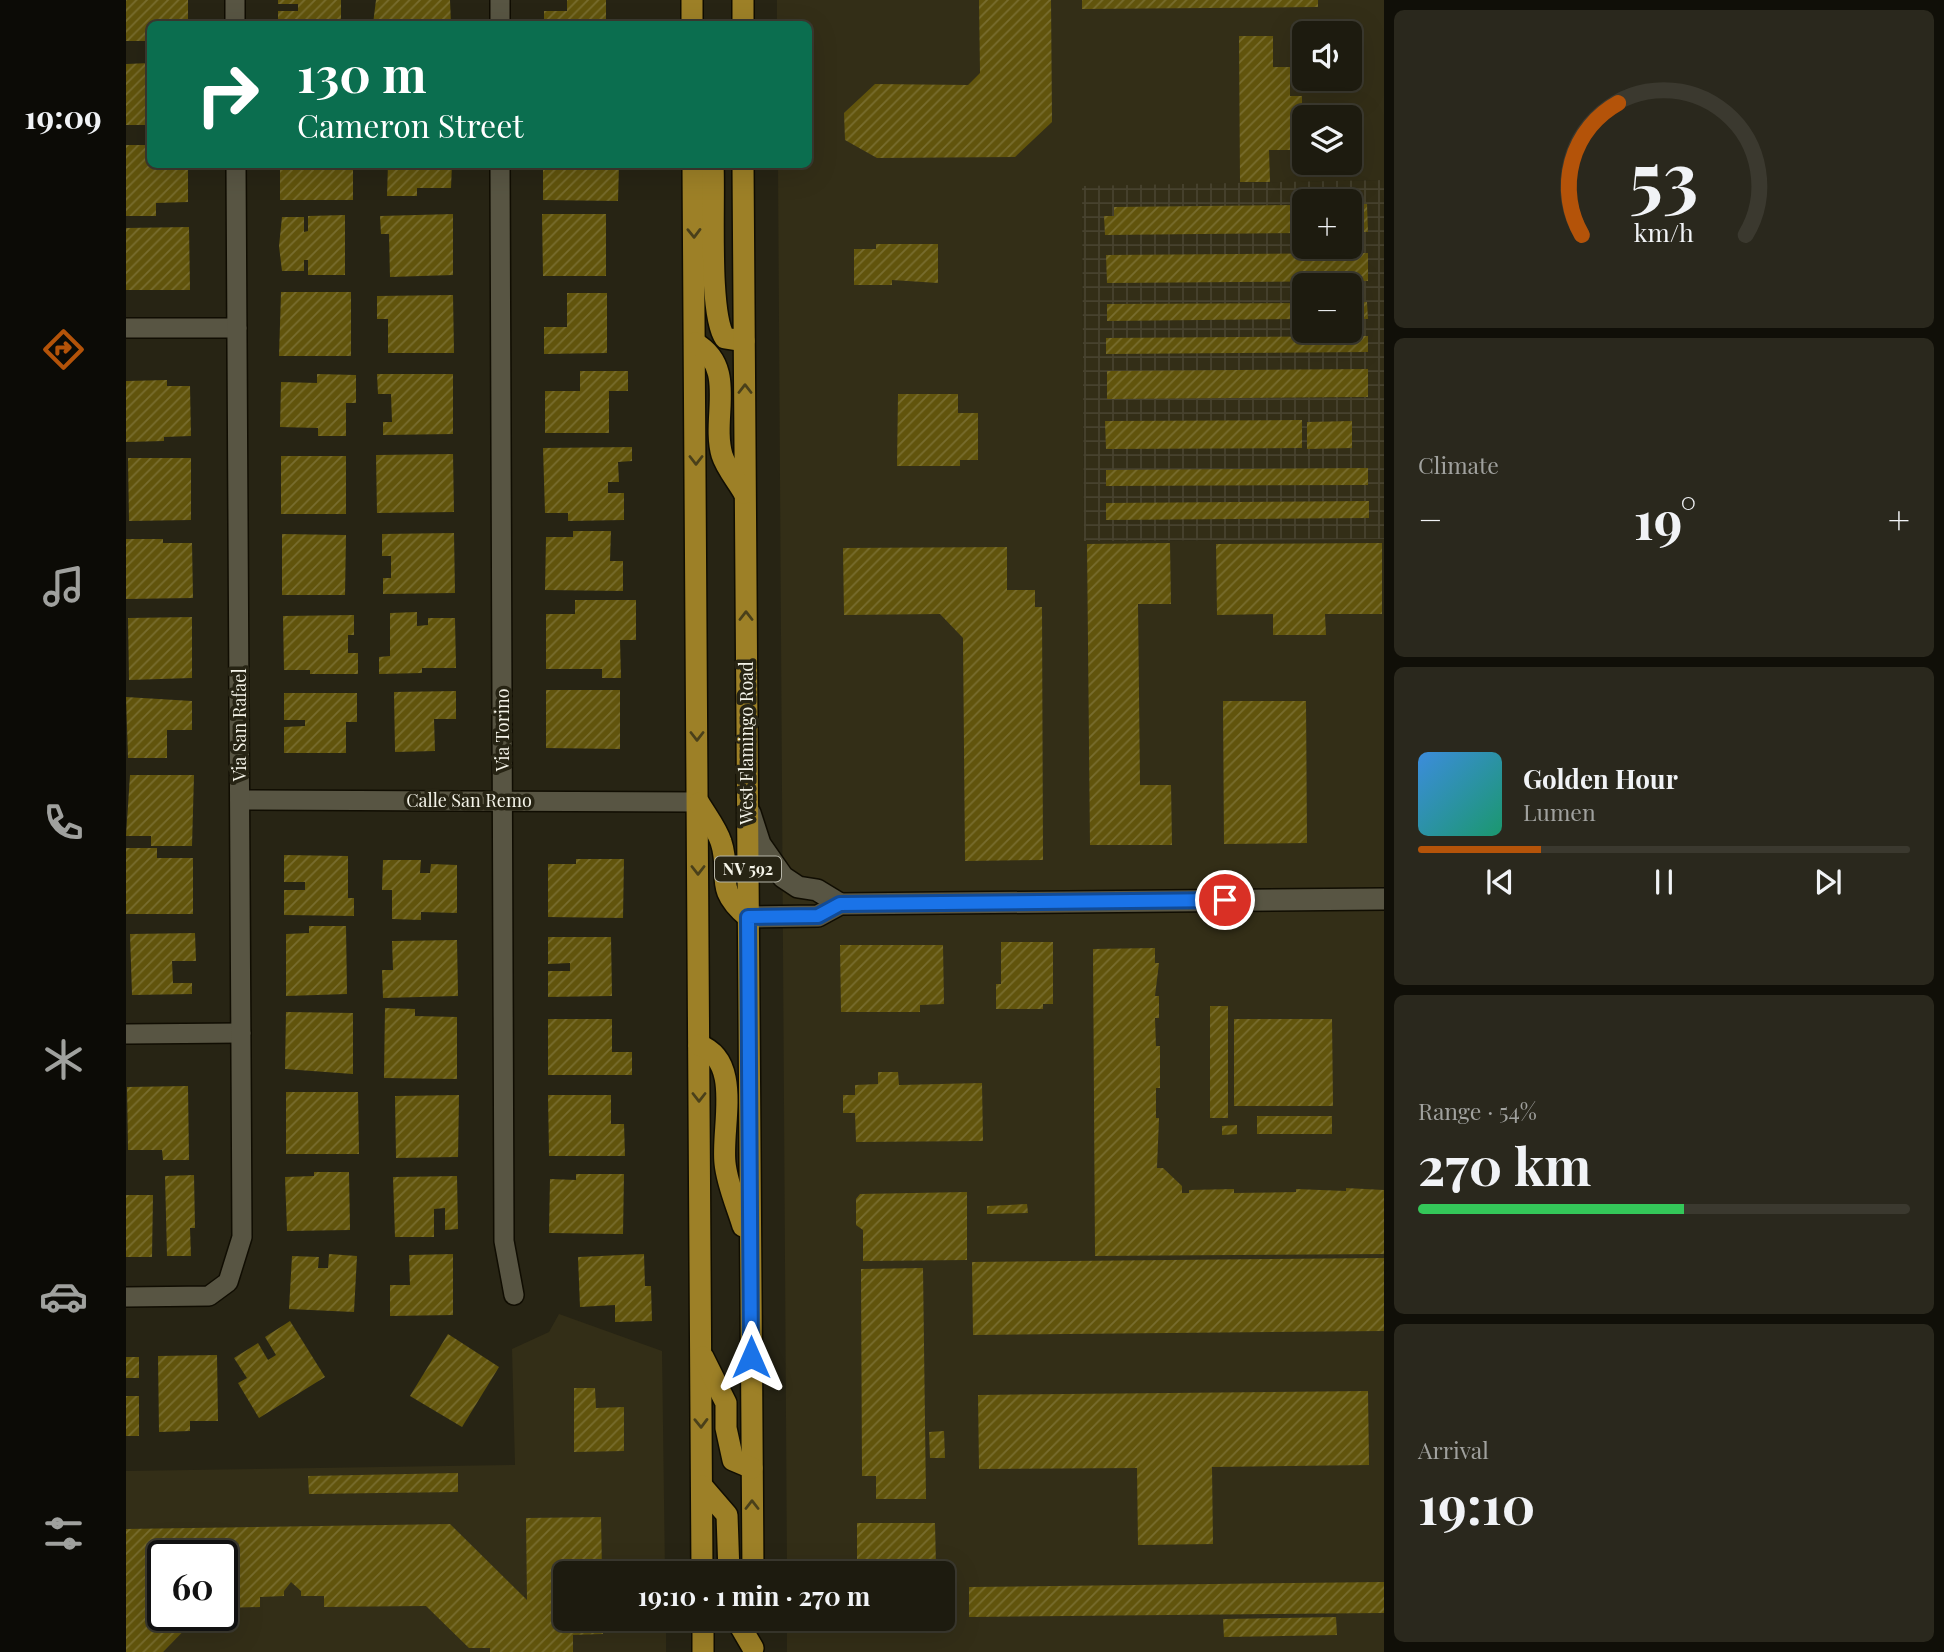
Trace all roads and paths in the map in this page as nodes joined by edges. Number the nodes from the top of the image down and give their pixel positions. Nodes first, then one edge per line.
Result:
1 (235, 0) edge
2 (500, 0) edge
3 (692, 0) edge
4 (743, 0) edge
5 (235, 21) edge
6 (500, 21) edge
7 (692, 21) edge
8 (743, 21) edge
9 (236, 168) edge
10 (500, 168) edge
11 (694, 168) edge
12 (713, 168) edge
13 (743, 168) edge
14 (126, 328) edge
15 (237, 328) junction
16 (744, 341) junction
17 (695, 343) junction
18 (745, 495) junction
19 (240, 800) junction
20 (504, 801) junction
21 (698, 802) junction
22 (747, 804) junction
23 (1384, 899) edge
24 (840, 904) junction
25 (748, 917) junction
26 (241, 1033) junction
27 (126, 1034) edge
28 (699, 1045) junction
29 (751, 1251) junction
30 (514, 1295) dead end
31 (126, 1297) edge
32 (701, 1352) junction
33 (752, 1468) junction
34 (702, 1486) junction
35 (702, 1561) edge
36 (729, 1561) edge
37 (753, 1561) edge
38 (703, 1631) edge
39 (743, 1631) edge
40 (753, 1631) edge
41 (753, 1650) edge
42 (703, 1652) edge

1 - 5 street
2 - 6 street
3 - 7 main road
4 - 8 main road
9 - 15 street, Via San Rafael
10 - 20 street, Via Torino
11 -> 17 main road, NV 592
12 - 16 main road
13 - 16 main road, West Flamingo Road / NV 592
14 - 15 street
15 - 19 street, Via San Rafael
18 -> 16 main road, West Flamingo Road / NV 592
17 - 18 main road
17 -> 21 main road, NV 592
22 -> 18 main road, West Flamingo Road / NV 592
19 - 20 street, Calle San Remo
19 - 26 street, Via San Rafael
20 - 21 street, Calle San Remo
20 - 30 street, Via Torino
21 - 25 main road
21 -> 28 main road, NV 592
22 - 24 street
22 - 25 main road, West Flamingo Road / NV 592
23 - 24 street
24 - 25 street
25 - 29 main road, West Flamingo Road / NV 592
26 - 27 street
26 - 31 street, Via San Rafael
28 - 29 main road
28 -> 32 main road, NV 592
29 - 33 main road, West Flamingo Road / NV 592
32 - 33 main road
32 -> 34 main road, NV 592
37 -> 33 main road, West Flamingo Road / NV 592
34 - 35 main road, NV 592
34 - 36 main road
38 - 42 main road
39 - 41 main road
40 - 41 main road

